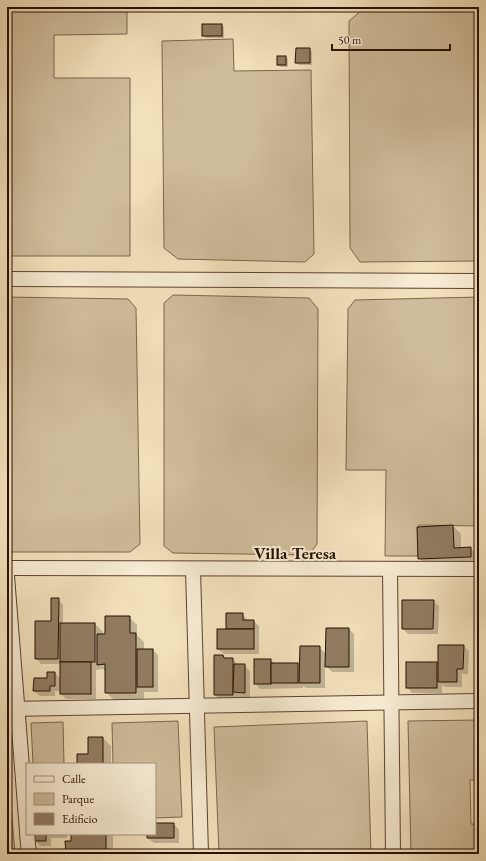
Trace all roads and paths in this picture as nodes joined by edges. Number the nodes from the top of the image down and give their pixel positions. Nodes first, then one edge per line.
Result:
1 (7, 279) edge
2 (479, 281) edge
3 (7, 568) edge
4 (192, 569) junction
5 (390, 569) junction
6 (479, 569) edge
7 (7, 576) edge
8 (479, 701) edge
9 (391, 702) junction
10 (197, 706) junction
11 (12, 709) edge
12 (26, 825) edge
13 (27, 835) edge
14 (29, 854) edge
15 (201, 854) edge
16 (393, 854) edge

1 - 2 street
3 - 4 street
4 - 5 street
4 - 10 street
5 - 6 street
5 - 9 street
7 - 11 street
8 - 9 street
9 - 10 street
9 - 16 street
10 - 11 street
10 - 15 street
11 - 12 street
13 - 14 street

